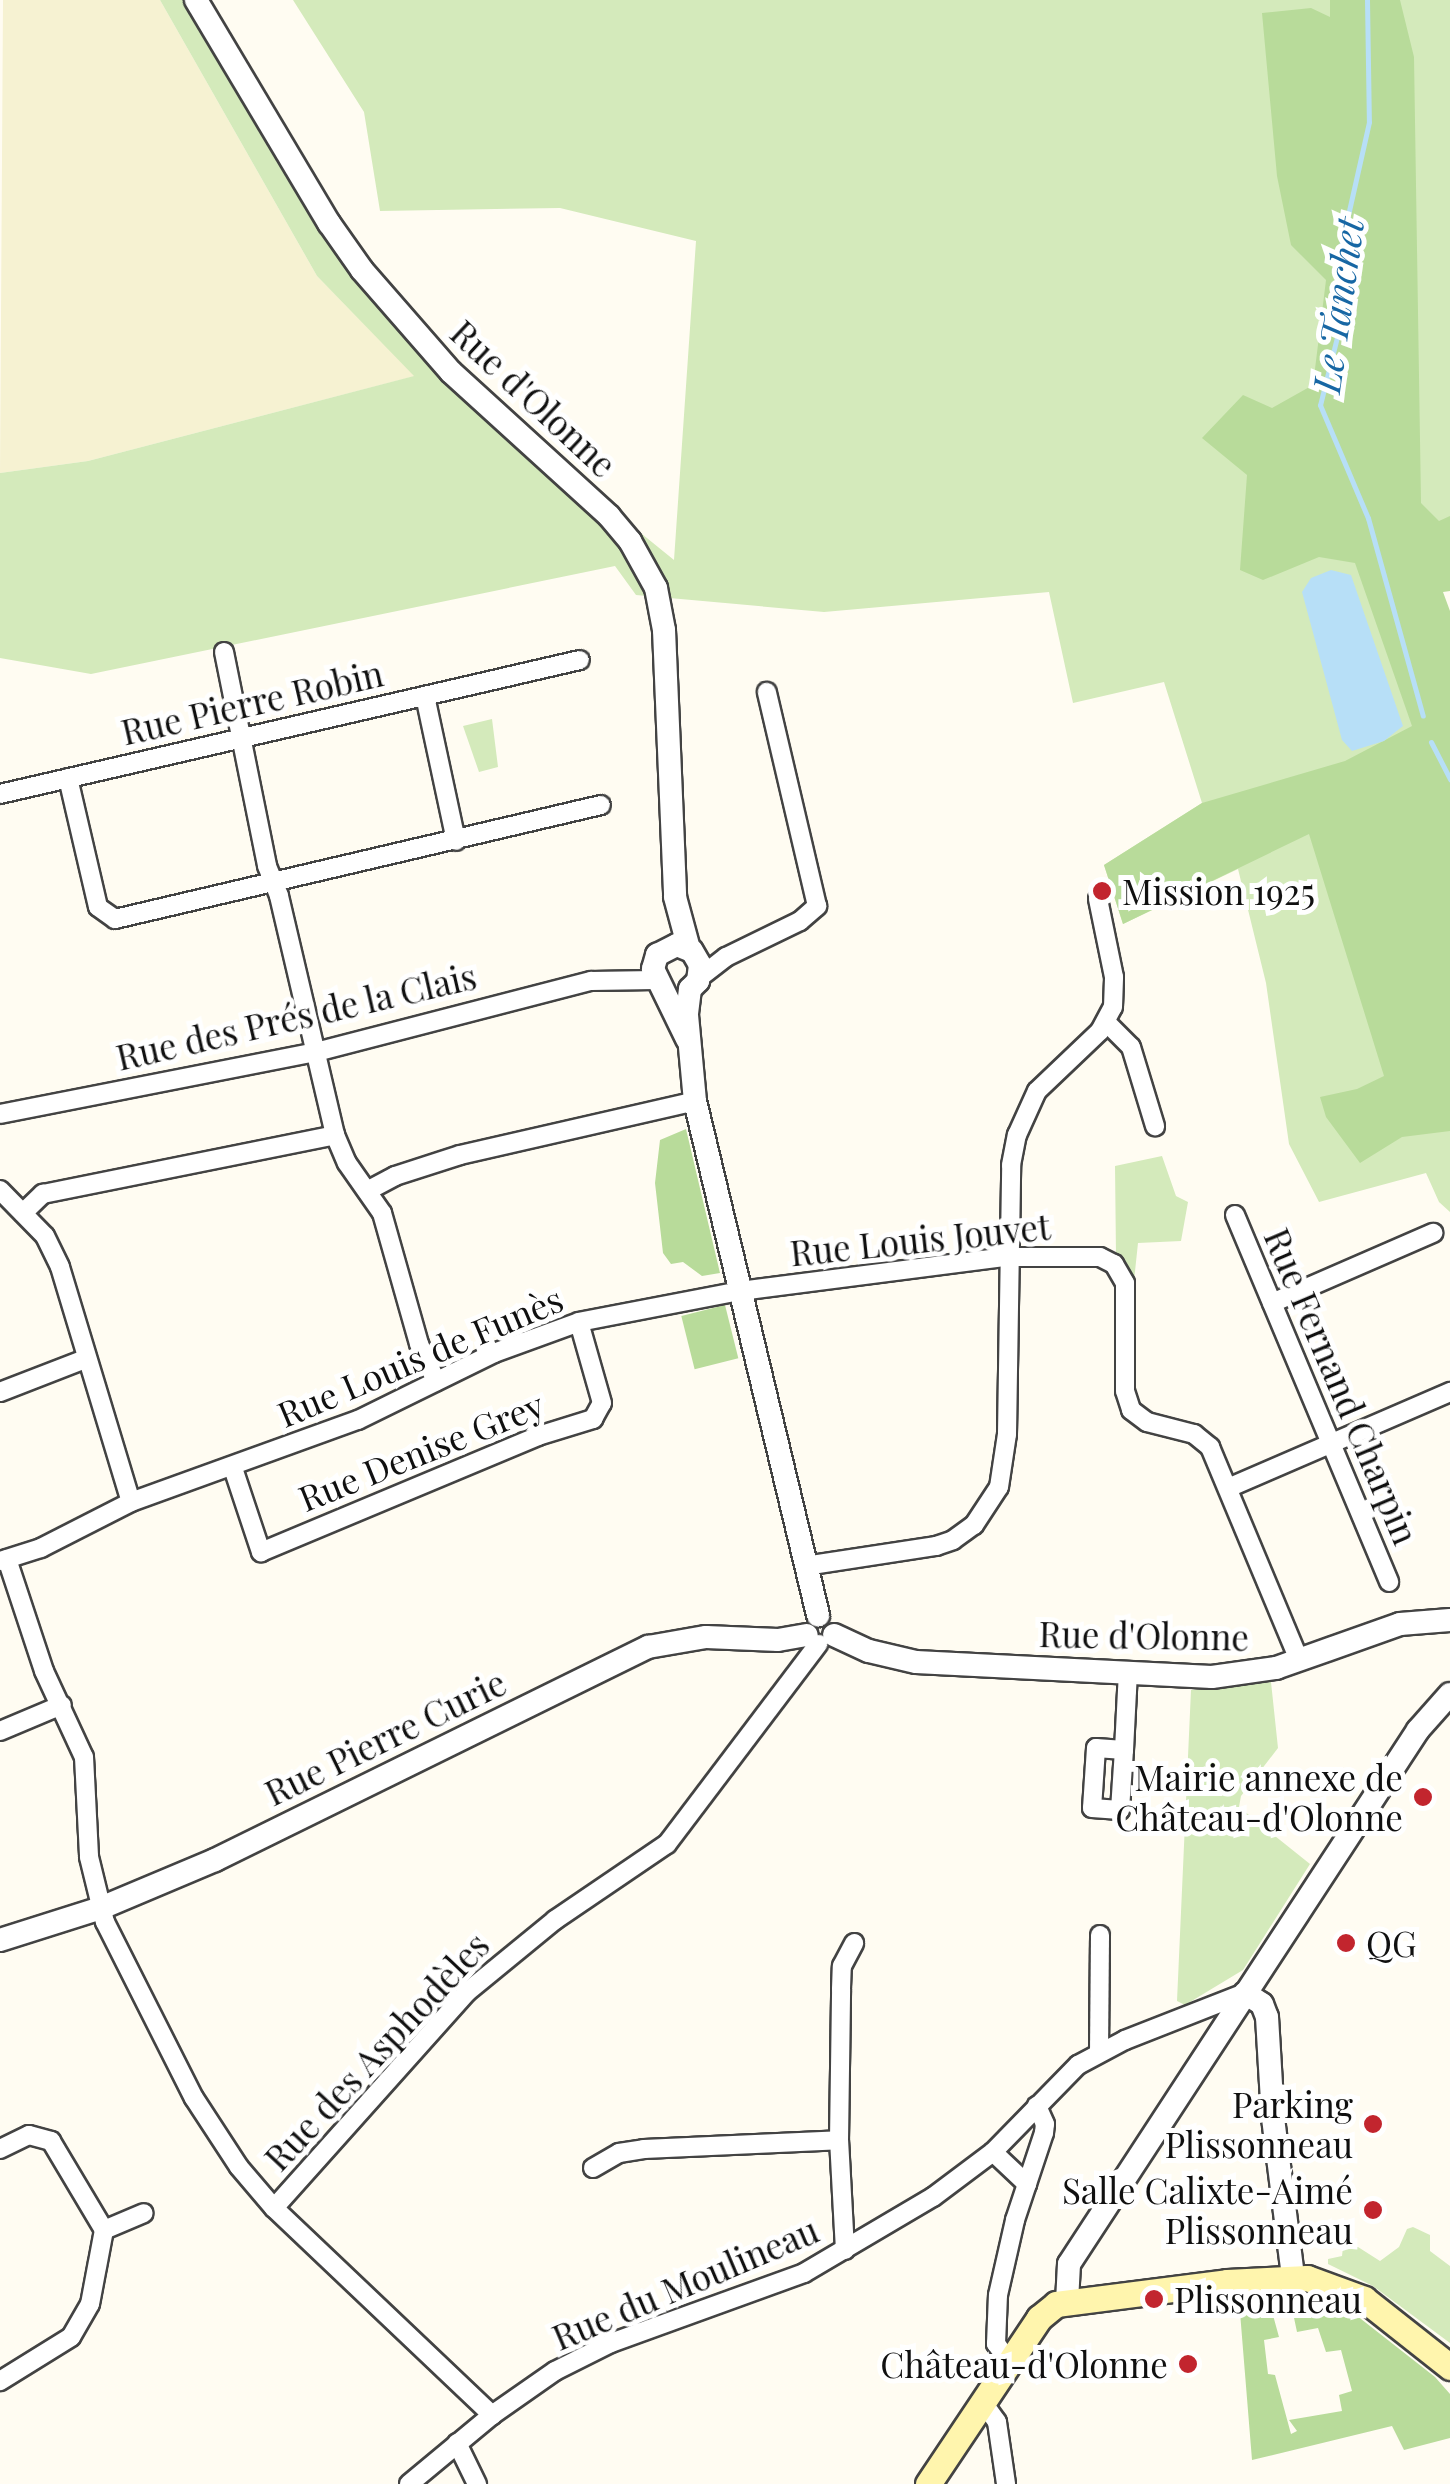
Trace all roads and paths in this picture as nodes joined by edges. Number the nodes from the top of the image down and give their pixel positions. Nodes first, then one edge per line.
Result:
1 (196, 0) edge
2 (224, 652) dead end
3 (580, 660) dead end
4 (766, 692) dead end
5 (425, 696) junction
6 (240, 738) junction
7 (68, 778) junction
8 (0, 794) edge
9 (602, 805) dead end
10 (456, 841) junction
11 (271, 883) junction
12 (675, 897) junction
13 (1098, 898) dead end
14 (694, 968) junction
15 (660, 970) junction
16 (1106, 1022) junction
17 (687, 1038) junction
18 (316, 1052) junction
19 (695, 1101) junction
20 (0, 1114) edge
21 (1155, 1126) dead end
22 (334, 1135) junction
23 (0, 1190) edge
24 (366, 1190) junction
25 (23, 1213) junction
26 (1235, 1214) dead end
27 (1433, 1233) dead end
28 (1006, 1256) junction
29 (740, 1290) junction
30 (1272, 1304) junction
31 (579, 1322) junction
32 (85, 1359) junction
33 (436, 1380) junction
34 (0, 1392) edge
35 (1450, 1392) edge
36 (1332, 1445) junction
37 (233, 1468) junction
38 (1228, 1488) junction
39 (130, 1502) junction
40 (4, 1560) edge
41 (805, 1566) junction
42 (1389, 1582) dead end
43 (1450, 1620) edge
44 (820, 1632) junction
45 (1299, 1660) junction
46 (1128, 1674) junction
47 (1450, 1694) edge
48 (62, 1705) junction
49 (0, 1731) edge
50 (1124, 1750) dead end
51 (101, 1908) junction
52 (1100, 1934) dead end
53 (0, 1940) edge
54 (854, 1943) dead end
55 (1246, 1992) junction
56 (1177, 2019) junction
57 (1224, 2026) junction
58 (1099, 2052) junction
59 (1037, 2106) junction
60 (839, 2140) junction
61 (0, 2149) edge
62 (993, 2152) junction
63 (594, 2168) dead end
64 (1027, 2184) junction
65 (274, 2208) junction
66 (144, 2213) dead end
67 (104, 2230) junction
68 (845, 2250) junction
69 (1292, 2277) junction
70 (1068, 2302) junction
71 (1010, 2363) junction
72 (1450, 2366) edge
73 (0, 2380) edge
74 (984, 2404) junction
75 (492, 2415) junction
76 (458, 2444) junction
77 (409, 2484) edge
78 (477, 2484) edge
79 (928, 2484) edge
80 (1006, 2484) edge

1 - 12 street, Rue d'Olonne
2 - 6 street
3 - 5 street, Rue Pierre Robin
4 - 14 street
5 - 6 street, Rue Pierre Robin
5 - 10 street
6 - 7 street, Rue Pierre Robin
6 - 11 street
7 - 8 street, Rue Pierre Robin
7 - 11 street
9 - 10 street
10 - 11 street
11 - 18 street
12 - 14 street, Rue d'Olonne
12 - 15 street, Rue d'Olonne
13 - 16 street
14 - 15 street
14 - 15 street
14 - 17 street, Rue d'Olonne
15 - 17 street, Rue d'Olonne
15 - 18 street, Rue des Prés de la Clais
16 - 21 street
16 - 28 street
17 - 19 street, Rue d'Olonne
18 - 20 street, Rue des Prés de la Clais
18 - 22 street
19 - 24 street
19 - 29 street, Rue d'Olonne
22 - 24 street
22 - 25 street
23 - 25 street
24 - 33 street
25 - 32 street
26 - 30 street, Rue Fernand Charpin
27 - 30 street
28 - 29 street, Rue Louis Jouvet
28 - 38 street, Rue Louis Jouvet
28 - 41 street
29 - 31 street, Rue Louis de Funès
29 - 41 street, Rue d'Olonne
30 - 36 street, Rue Fernand Charpin
31 - 33 street, Rue Louis de Funès
31 - 37 street, Rue Denise Grey
32 - 34 street
32 - 39 street
33 - 37 street, Rue Louis de Funès
35 - 36 street
36 - 38 street
36 - 42 street, Rue Fernand Charpin
37 - 39 street, Rue Louis de Funès
38 - 45 street, Rue Louis Jouvet
39 - 40 street, Rue Louis de Funès
40 - 48 street
41 - 44 street, Rue d'Olonne
43 - 45 street, Rue d'Olonne
44 - 46 street, Rue d'Olonne
44 - 51 street, Rue Pierre Curie
44 - 65 street, Rue des Asphodèles
45 - 46 street, Rue d'Olonne
46 - 50 street
47 - 55 street
48 - 49 street
48 - 51 street
51 - 53 street, Rue Pierre Curie
51 - 65 street
52 - 58 street
54 - 60 street
55 - 56 street, Rue du Moulineau
55 - 57 street
55 - 69 street
56 - 57 street
56 - 58 street, Rue du Moulineau
57 - 70 street
58 - 59 street, Rue du Moulineau
59 - 62 street, Rue du Moulineau
59 - 64 street
60 - 63 street
60 - 68 street
61 - 67 street
62 - 64 street
62 - 68 street, Rue du Moulineau
64 - 71 street
65 - 75 street
66 - 67 street
67 - 73 street
68 - 75 street, Rue du Moulineau
69 - 70 main road
69 - 72 main road
70 - 71 main road
71 - 74 main road
74 - 79 main road
74 - 80 street
75 - 76 street, Rue du Moulineau
76 - 77 street, Rue du Moulineau
76 - 78 street

